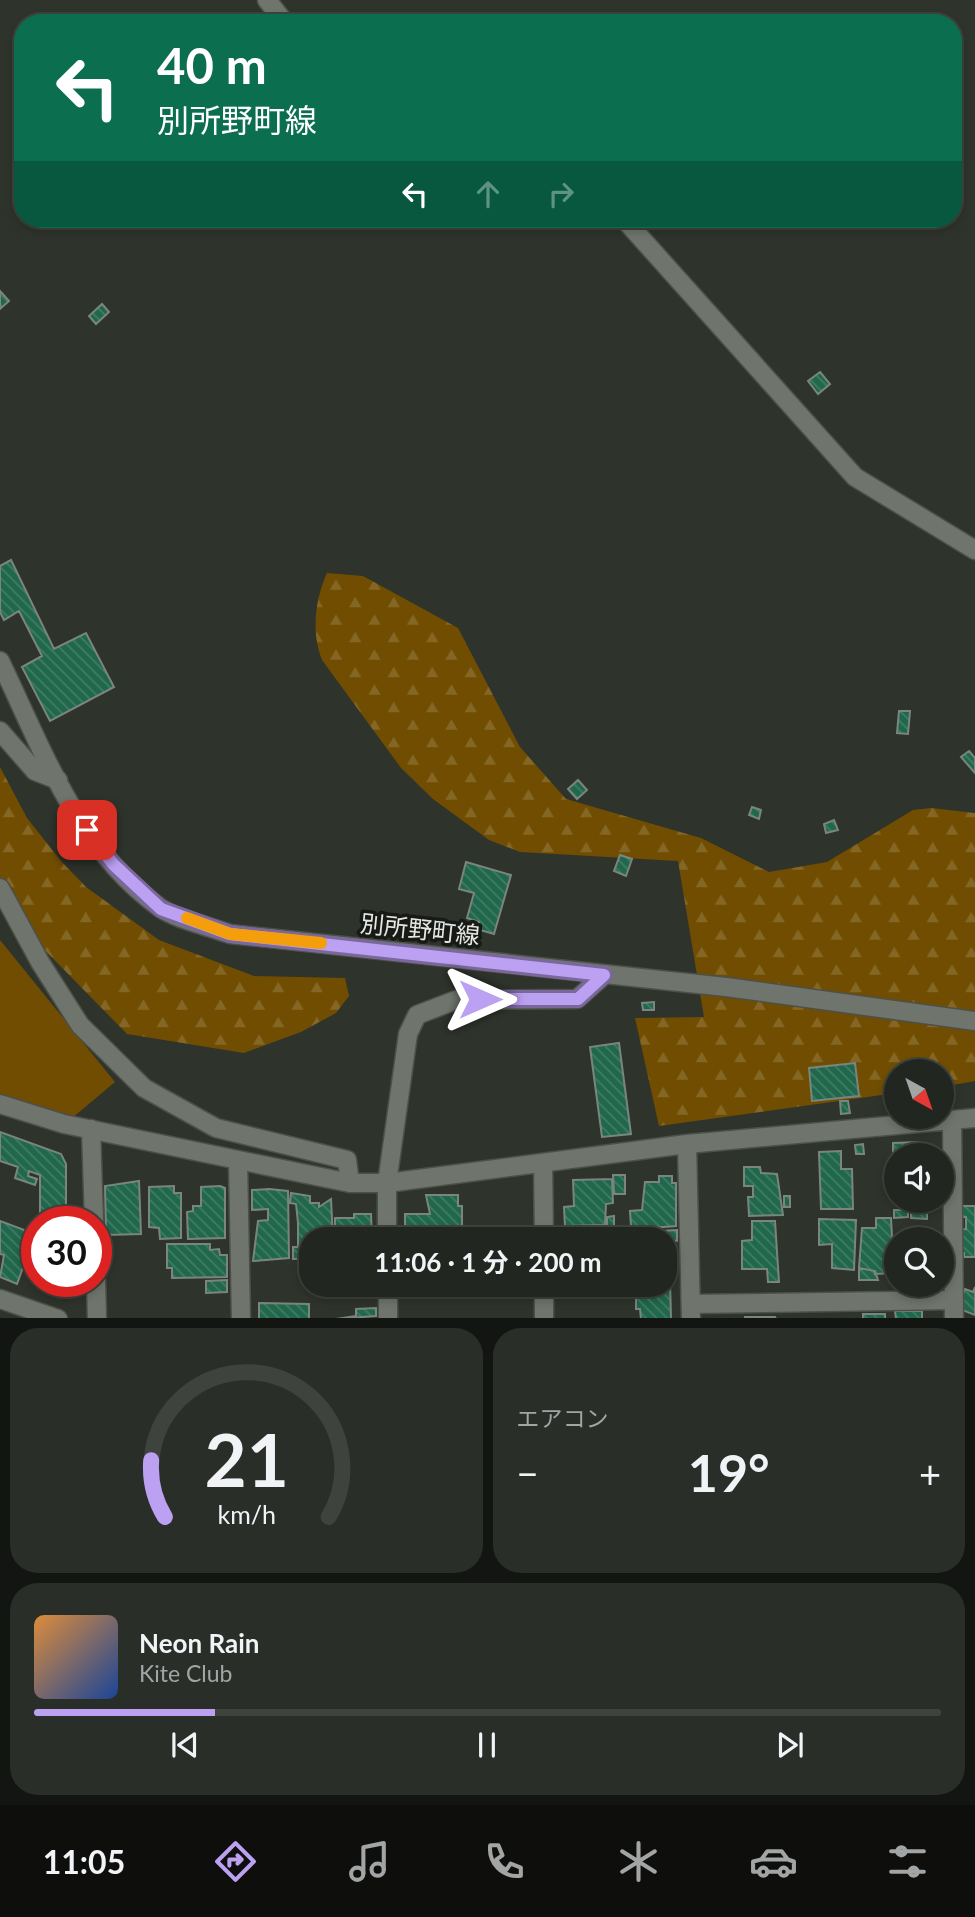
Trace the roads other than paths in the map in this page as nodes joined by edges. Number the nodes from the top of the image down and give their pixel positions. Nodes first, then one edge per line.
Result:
1 (267, 0) edge
2 (278, 14) edge
3 (632, 228) edge
4 (975, 550) edge
5 (0, 661) edge
6 (0, 731) edge
7 (58, 780) junction
8 (0, 888) edge
9 (604, 975) junction
10 (975, 1021) edge
11 (0, 1104) edge
12 (975, 1118) edge
13 (954, 1120) edge
14 (884, 1126) edge
15 (91, 1129) junction
16 (952, 1129) edge
17 (687, 1144) junction
18 (239, 1161) junction
19 (543, 1163) junction
20 (350, 1183) junction
21 (387, 1183) junction
22 (93, 1206) edge
23 (387, 1227) edge
24 (544, 1227) edge
25 (96, 1297) edge
26 (388, 1297) edge
27 (544, 1297) edge
28 (0, 1299) edge
29 (954, 1300) junction
30 (691, 1311) edge
31 (58, 1318) edge
32 (97, 1318) edge
33 (241, 1318) edge
34 (388, 1318) edge
35 (544, 1318) edge
36 (954, 1318) edge

1 - 2 street
3 - 4 street
5 - 7 street, 別所野町線
6 - 7 street
7 - 9 street, 別所野町線
8 - 20 street
9 - 10 street, 別所野町線
9 - 21 street
11 - 15 street
12 - 13 street
14 - 17 street
15 - 18 street
15 - 22 street
16 - 29 street
17 - 19 street
17 - 30 street
18 - 20 street
18 - 33 street
19 - 21 street
19 - 24 street
20 - 21 street
21 - 23 street
25 - 32 street
26 - 34 street
27 - 35 street
28 - 31 street
29 - 30 street
29 - 36 street

